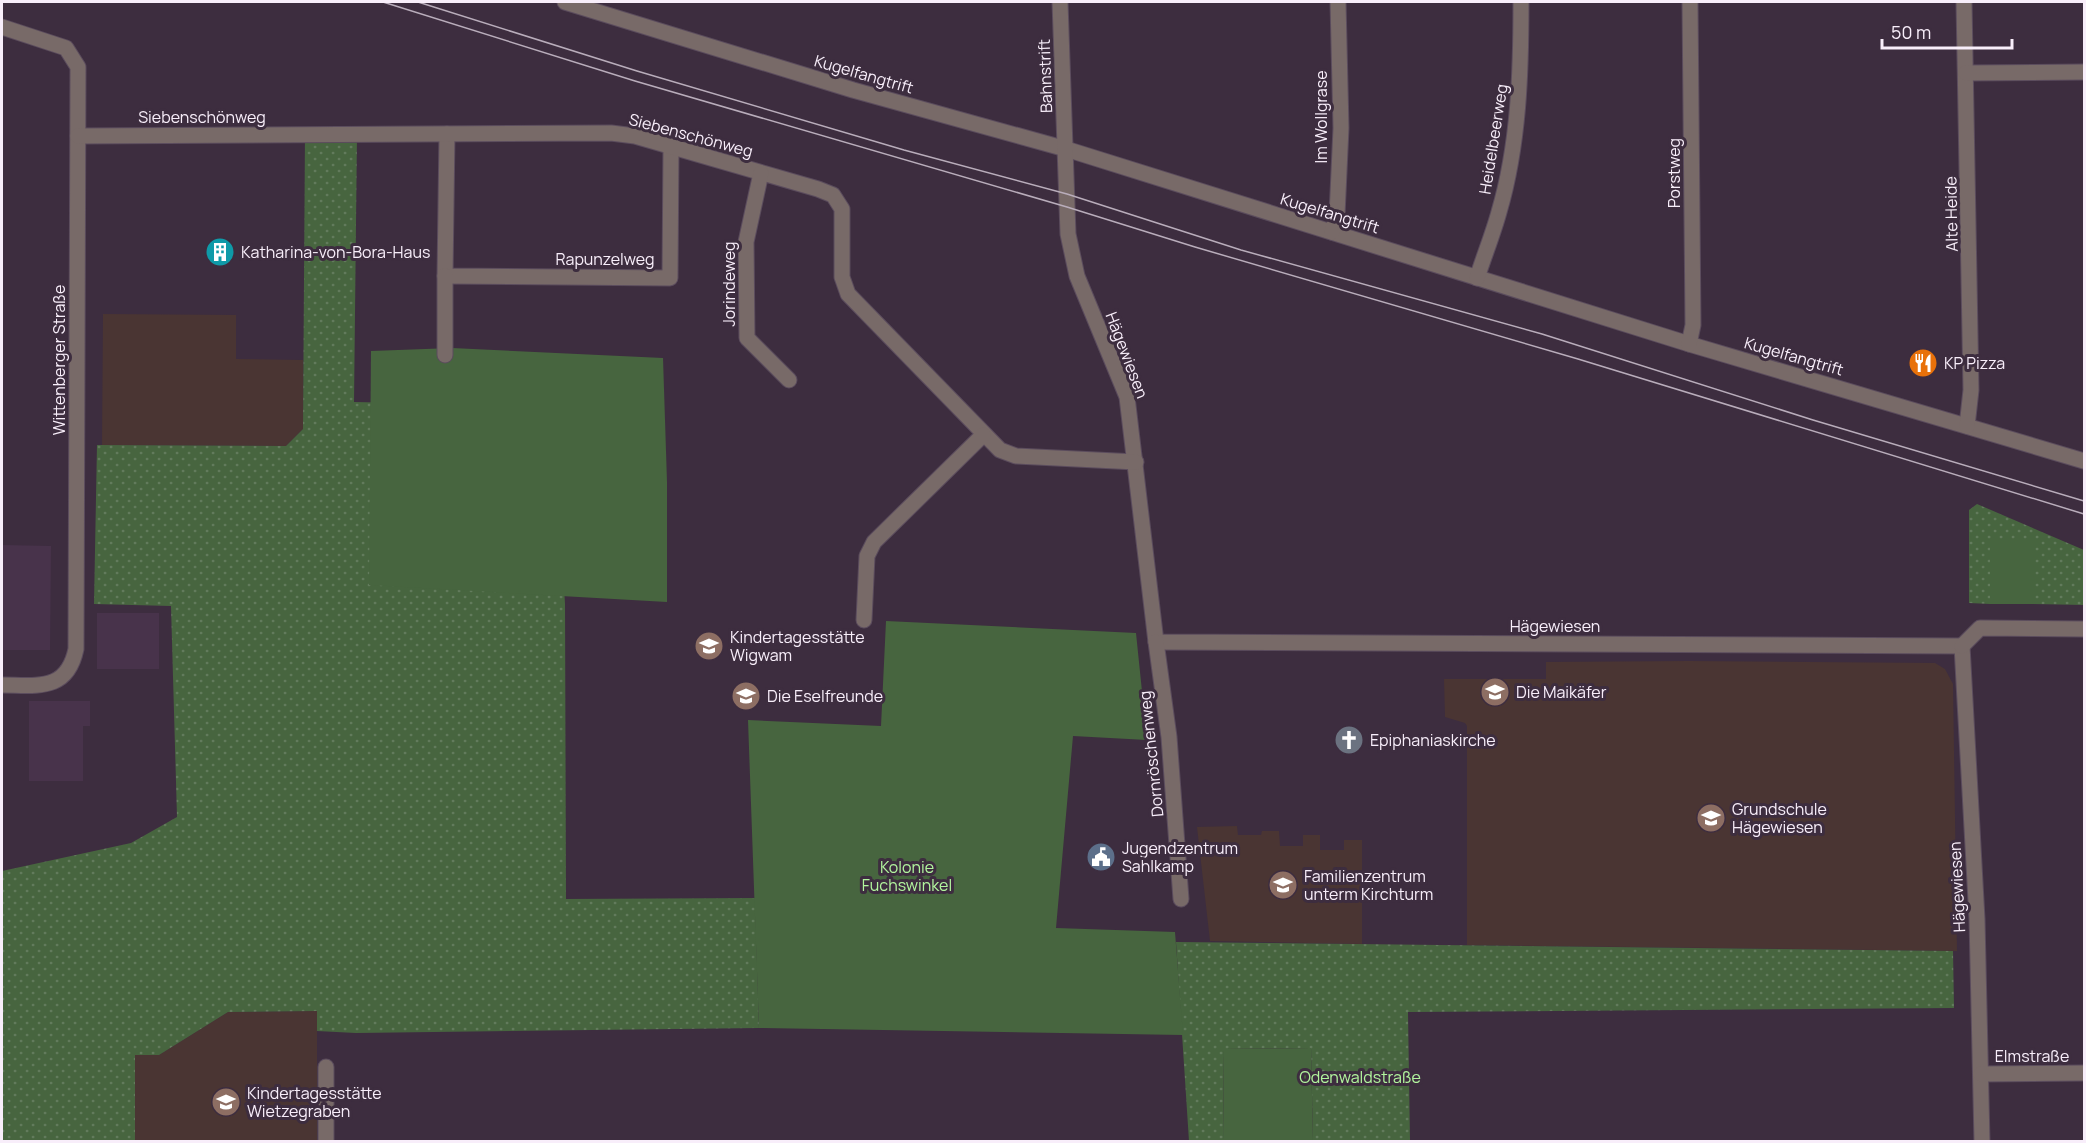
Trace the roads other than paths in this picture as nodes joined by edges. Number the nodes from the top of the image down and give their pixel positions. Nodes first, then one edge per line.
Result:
1 (565, 2) edge
2 (1060, 2) edge
3 (1338, 2) edge
4 (1521, 2) edge
5 (1690, 2) edge
6 (1964, 2) edge
7 (2, 27) edge
8 (2085, 72) edge
9 (1966, 73) junction
10 (447, 135) junction
11 (78, 136) junction
12 (671, 147) junction
13 (1066, 149) junction
14 (761, 172) junction
15 (1332, 232) junction
16 (445, 276) junction
17 (1477, 278) junction
18 (1689, 344) junction
19 (445, 355) dead end
20 (789, 380) dead end
21 (1967, 426) junction
22 (983, 435) junction
23 (2085, 461) edge
24 (1136, 462) junction
25 (864, 620) dead end
26 (2085, 628) edge
27 (1156, 642) junction
28 (1962, 646) junction
29 (2, 685) edge
30 (1181, 899) dead end
31 (326, 1067) dead end
32 (2085, 1073) edge
33 (1981, 1074) junction
34 (326, 1142) edge
35 (1982, 1142) edge

1 - 13 street, Kugelfangtrift
2 - 13 street, Bahnstrift
3 - 15 street, Im Wollgrase
4 - 17 street, Heidelbeerweg
5 - 18 street, Porstweg
6 - 9 street, Alte Heide
7 - 11 street, Wittenberger Straße
8 - 9 street
9 - 21 street, Alte Heide
10 - 11 street, Siebenschönweg
10 - 12 street, Siebenschönweg
10 - 16 street
11 - 29 street, Wittenberger Straße
12 - 14 street, Siebenschönweg
12 - 16 street, Rapunzelweg
13 - 15 street, Kugelfangtrift
13 - 24 street, Hägewiesen
14 - 20 street, Jorindeweg
14 - 22 street, Siebenschönweg
15 - 17 street, Kugelfangtrift
16 - 19 street
17 - 18 street, Kugelfangtrift
18 - 21 street, Kugelfangtrift
21 - 23 street, Kugelfangtrift
22 - 24 street, Siebenschönweg
22 - 25 street
24 - 27 street, Hägewiesen
26 - 28 street
27 - 28 street, Hägewiesen
27 - 30 street, Dornröschenweg
28 - 33 street, Hägewiesen
31 - 34 street
32 - 33 street, Elmstraße
33 - 35 street, Hägewiesen

